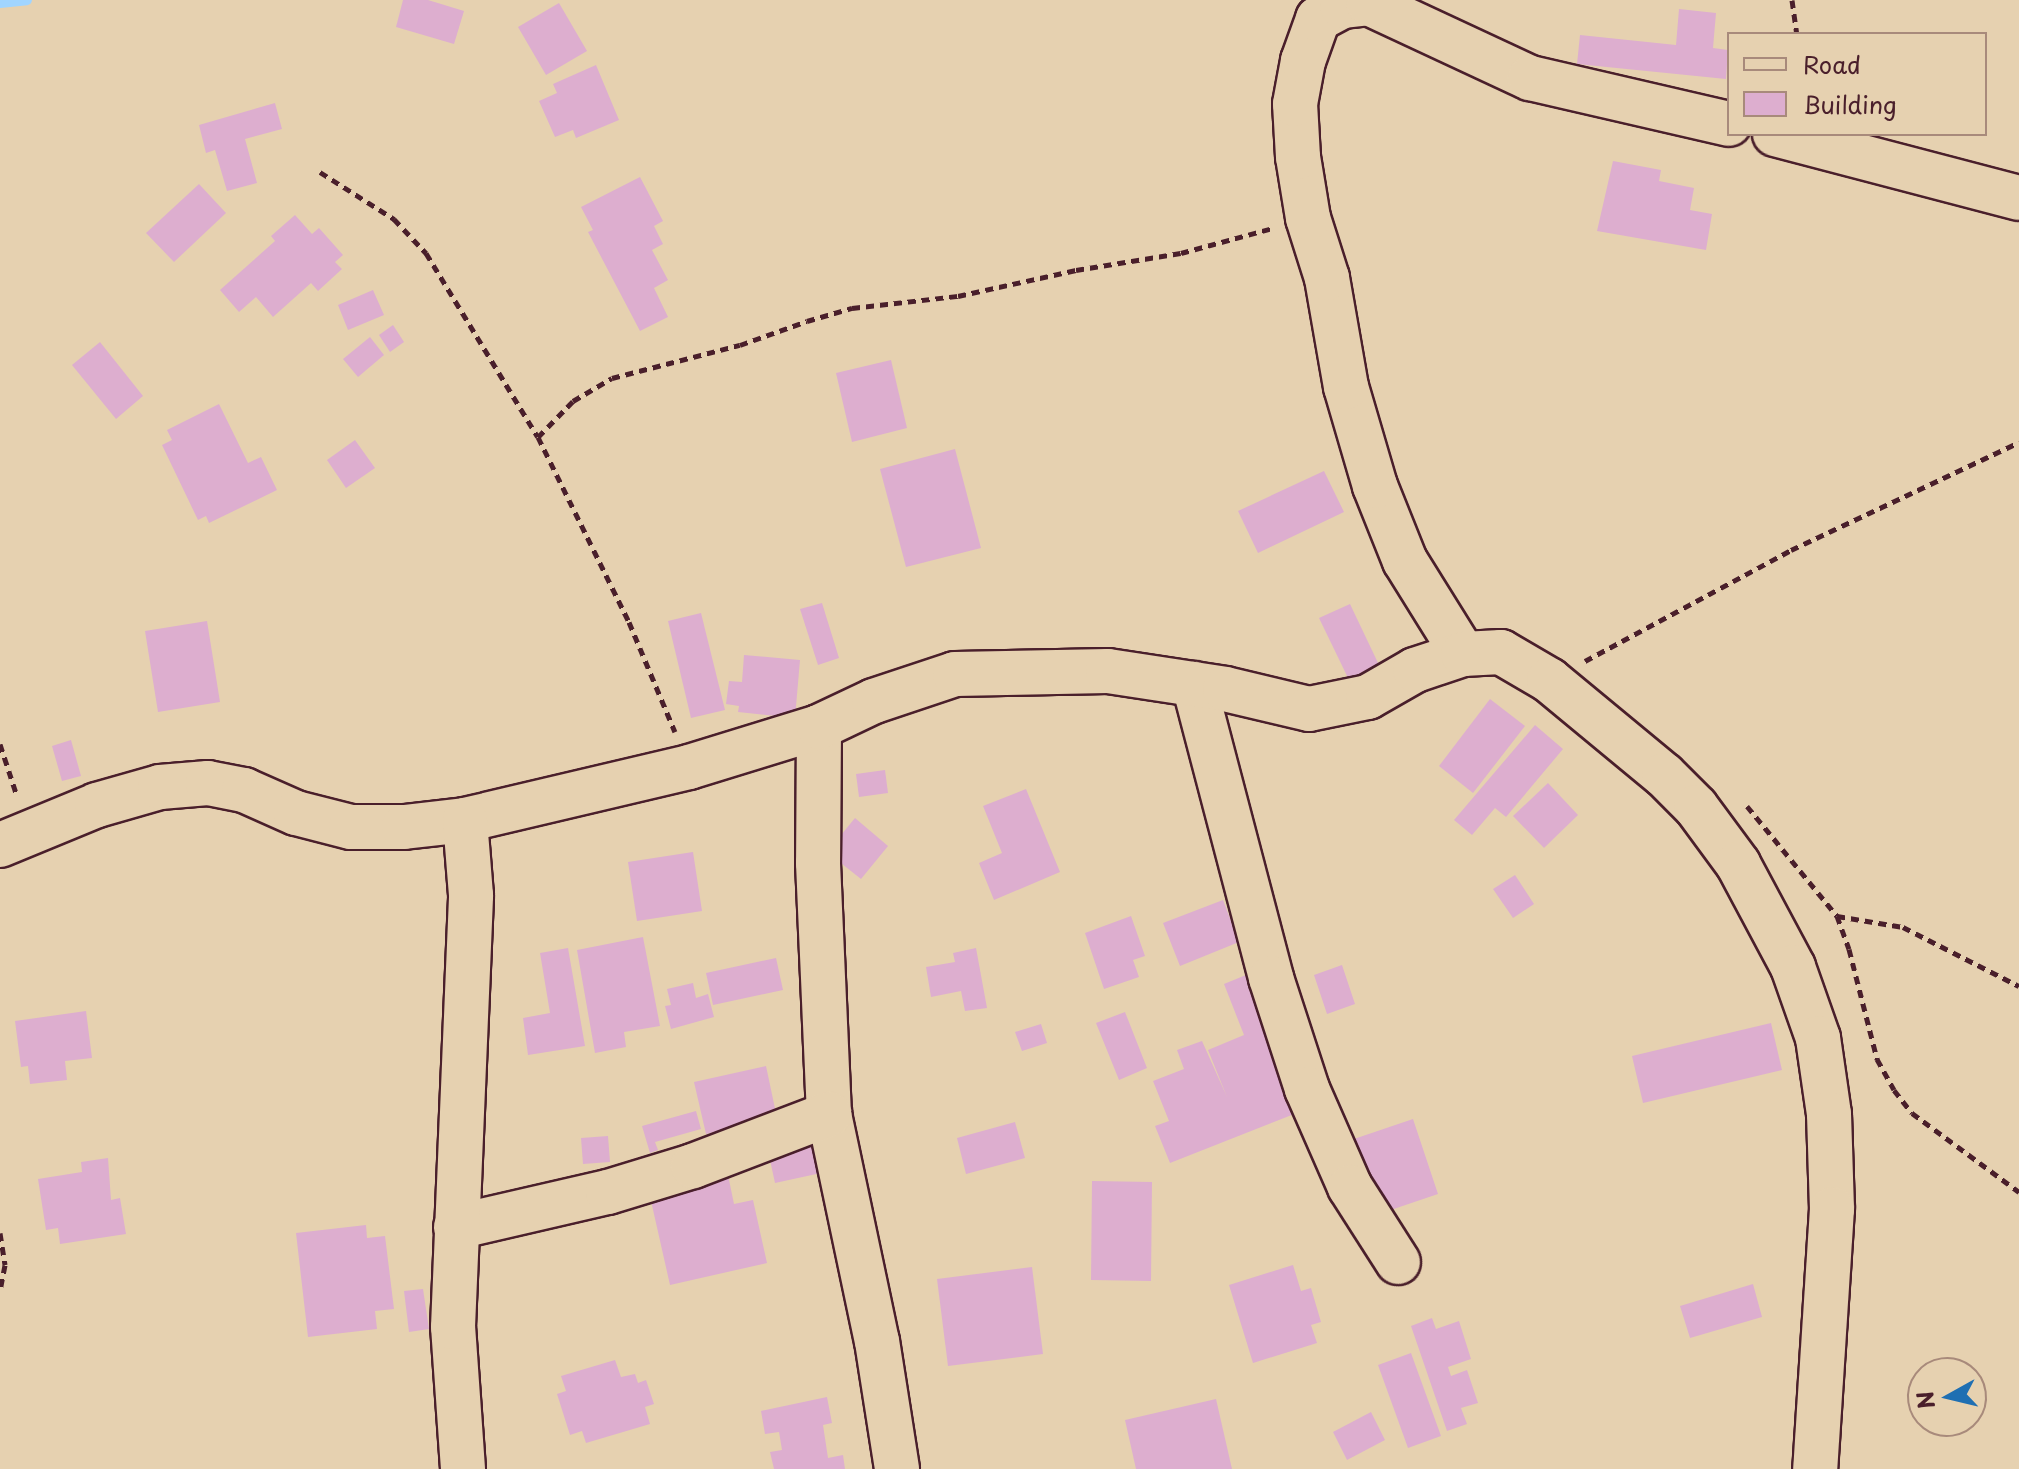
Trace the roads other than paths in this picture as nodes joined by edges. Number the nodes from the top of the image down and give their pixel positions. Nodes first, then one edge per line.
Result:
1 (1313, 9) edge
2 (1727, 124) edge
3 (1783, 136) edge
4 (2019, 198) edge
5 (1463, 654) junction
6 (1194, 684) junction
7 (819, 727) junction
8 (465, 820) junction
9 (16, 838) edge
10 (829, 1114) junction
11 (456, 1227) junction
12 (1398, 1262) dead end
13 (463, 1469) edge
14 (897, 1469) edge
15 (1815, 1469) edge

1 - 2 street
1 - 5 street
3 - 4 street
5 - 6 street
5 - 15 street
6 - 7 street
6 - 12 street
7 - 8 street
7 - 10 street
8 - 9 street
8 - 11 street
10 - 11 street
10 - 14 street
11 - 13 street

